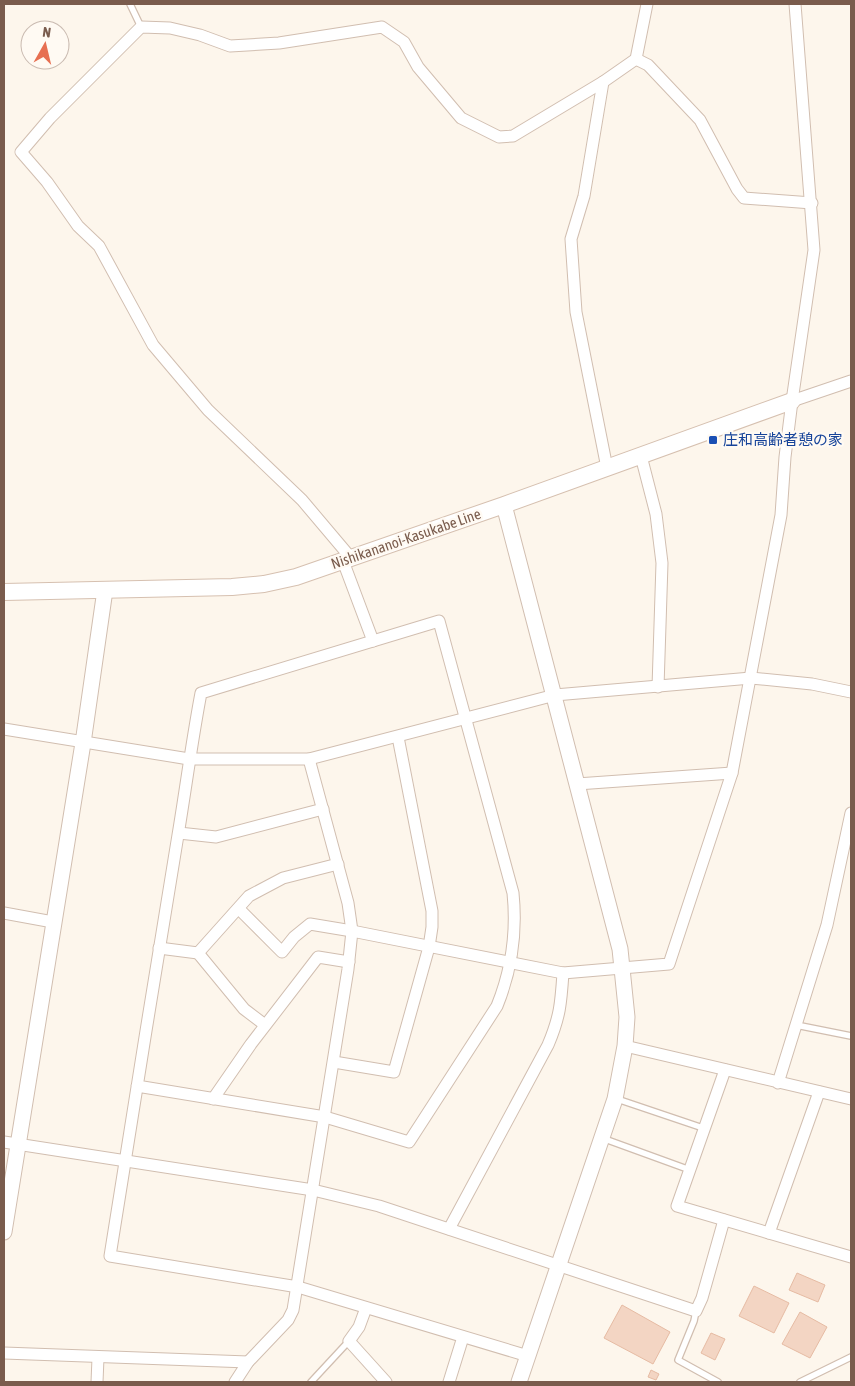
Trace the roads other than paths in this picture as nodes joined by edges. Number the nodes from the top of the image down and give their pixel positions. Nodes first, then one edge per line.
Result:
1 (130, 4) edge
2 (647, 4) edge
3 (795, 4) edge
4 (142, 27) junction
5 (636, 59) junction
6 (603, 82) junction
7 (812, 204) junction
8 (851, 381) edge
9 (792, 401) junction
10 (641, 456) junction
11 (607, 468) junction
12 (504, 505) junction
13 (347, 559) junction
14 (105, 590) junction
15 (4, 592) edge
16 (373, 641) junction
17 (751, 678) junction
18 (658, 687) junction
19 (851, 692) edge
20 (555, 695) junction
21 (464, 717) junction
22 (4, 729) edge
23 (398, 737) junction
24 (83, 743) junction
25 (189, 759) junction
26 (309, 759) junction
27 (732, 773) junction
28 (577, 784) junction
29 (323, 810) junction
30 (851, 813) edge
31 (179, 833) junction
32 (338, 864) junction
33 (239, 909) junction
34 (4, 913) edge
35 (53, 922) junction
36 (352, 931) junction
37 (429, 947) junction
38 (159, 948) junction
39 (198, 953) junction
40 (349, 962) junction
41 (510, 964) junction
42 (623, 968) junction
43 (563, 973) junction
44 (265, 1024) junction
45 (796, 1025) junction
46 (851, 1036) edge
47 (625, 1046) junction
48 (334, 1062) junction
49 (725, 1070) junction
50 (778, 1083) junction
51 (137, 1086) junction
52 (819, 1092) junction
53 (213, 1099) junction
54 (615, 1099) junction
55 (851, 1099) edge
56 (325, 1117) junction
57 (703, 1128) junction
58 (602, 1138) junction
59 (10, 1143) edge
60 (125, 1161) junction
61 (690, 1170) junction
62 (313, 1190) junction
63 (724, 1220) junction
64 (449, 1229) junction
65 (4, 1232) edge
66 (769, 1233) junction
67 (851, 1257) edge
68 (559, 1266) junction
69 (298, 1288) junction
70 (366, 1308) junction
71 (696, 1311) junction
72 (463, 1337) junction
73 (349, 1341) junction
74 (4, 1354) edge
75 (528, 1356) junction
76 (851, 1357) edge
77 (98, 1358) junction
78 (248, 1362) junction
79 (97, 1382) edge
80 (235, 1382) edge
81 (311, 1382) edge
82 (386, 1382) edge
83 (448, 1382) edge
84 (519, 1382) edge
85 (718, 1382) edge
86 (800, 1382) edge

1 - 4 lane
2 - 5 street
3 - 7 street
4 - 6 street
4 - 13 street
5 - 6 street
5 - 7 street
6 - 11 street
7 - 9 street
8 - 9 street
9 - 10 main road, Nishikananoi-Kasukabe Line
9 - 17 street
10 - 11 main road, Nishikananoi-Kasukabe Line
10 - 18 street
11 - 12 main road, Nishikananoi-Kasukabe Line
12 - 13 main road, Nishikananoi-Kasukabe Line
12 - 20 street
13 - 14 main road, Nishikananoi-Kasukabe Line
13 - 16 street
14 - 15 main road, Nishikananoi-Kasukabe Line
14 - 24 street
16 - 21 street
16 - 25 street
17 - 18 street
17 - 19 street
17 - 27 street
18 - 20 street
20 - 21 street
20 - 28 street
21 - 23 street
21 - 41 street
22 - 24 street
23 - 26 street
23 - 37 street
24 - 25 street
24 - 35 street
25 - 26 street
25 - 31 street
26 - 29 street
27 - 28 street
27 - 42 street
28 - 42 street
29 - 31 street
29 - 32 street
30 - 45 street
31 - 38 street
32 - 33 street
32 - 36 street
33 - 36 street
33 - 39 street
34 - 35 street
35 - 59 street
36 - 37 street
36 - 40 street
37 - 41 street
37 - 48 street
38 - 39 street
38 - 51 street
39 - 44 street
40 - 44 street
40 - 48 street
41 - 43 street
41 - 56 street
42 - 43 street
42 - 47 street
43 - 64 street
44 - 53 street
45 - 46 lane
45 - 50 street
47 - 49 street
47 - 54 street
48 - 56 street
49 - 50 street
49 - 57 street
50 - 52 street
51 - 53 street
51 - 60 street
52 - 55 street
52 - 66 street
53 - 56 street
54 - 57 lane
54 - 58 street
56 - 62 street
57 - 61 street
58 - 61 lane
58 - 68 street
59 - 60 street
59 - 65 street
60 - 62 street
60 - 69 street
61 - 63 street
62 - 64 street
62 - 69 street
63 - 66 street
63 - 71 street
64 - 68 street
66 - 67 street
68 - 71 street
68 - 75 street
69 - 70 street
69 - 78 street
70 - 72 street
70 - 73 street
71 - 85 lane
72 - 75 street
72 - 83 street
73 - 81 lane
73 - 82 street
74 - 77 street
75 - 84 street
76 - 86 lane
77 - 78 street
77 - 79 street
78 - 80 street

